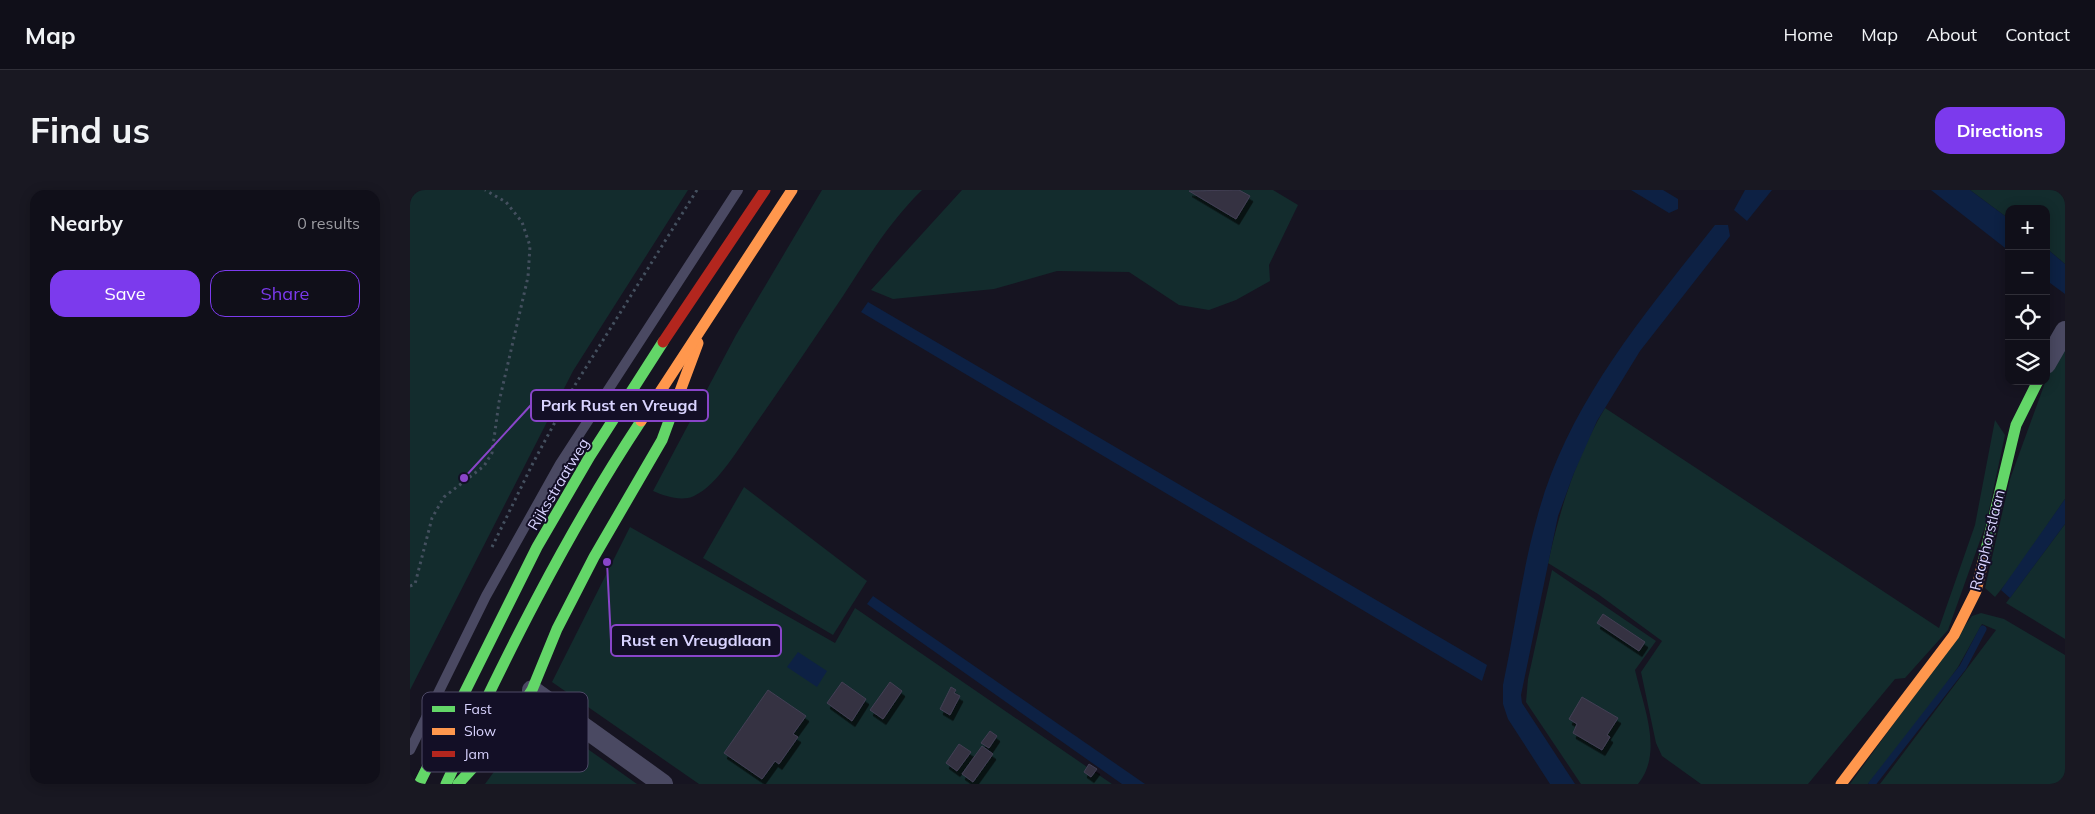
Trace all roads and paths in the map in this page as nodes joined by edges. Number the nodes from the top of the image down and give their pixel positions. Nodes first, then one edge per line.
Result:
1 (485, 190) edge
2 (697, 190) edge
3 (738, 190) edge
4 (765, 190) edge
5 (792, 190) edge
6 (707, 320) junction
7 (2065, 331) edge
8 (2050, 357) edge
9 (2036, 385) edge
10 (490, 550) dead end
11 (410, 586) edge
12 (532, 690) joint
13 (439, 692) edge
14 (463, 692) edge
15 (489, 692) edge
16 (535, 692) edge
17 (422, 726) edge
18 (588, 730) edge
19 (410, 750) edge
20 (425, 772) edge
21 (452, 772) edge
22 (469, 772) edge
23 (419, 784) edge
24 (446, 784) edge
25 (458, 784) edge
26 (662, 784) edge
27 (1841, 784) edge

1 - 11 path
2 - 10 path, Rijksstraatweg
3 - 13 lane, Rijksstraatweg
4 - 14 main road, Rijksstraatweg
5 - 6 main road
6 - 12 main road
6 - 15 main road
7 - 8 street
9 - 27 main road, Raaphorstlaan
12 - 16 street
17 - 19 lane, Rijksstraatweg
18 - 26 street
20 - 23 main road, Rijksstraatweg
21 - 24 main road
22 - 25 main road

